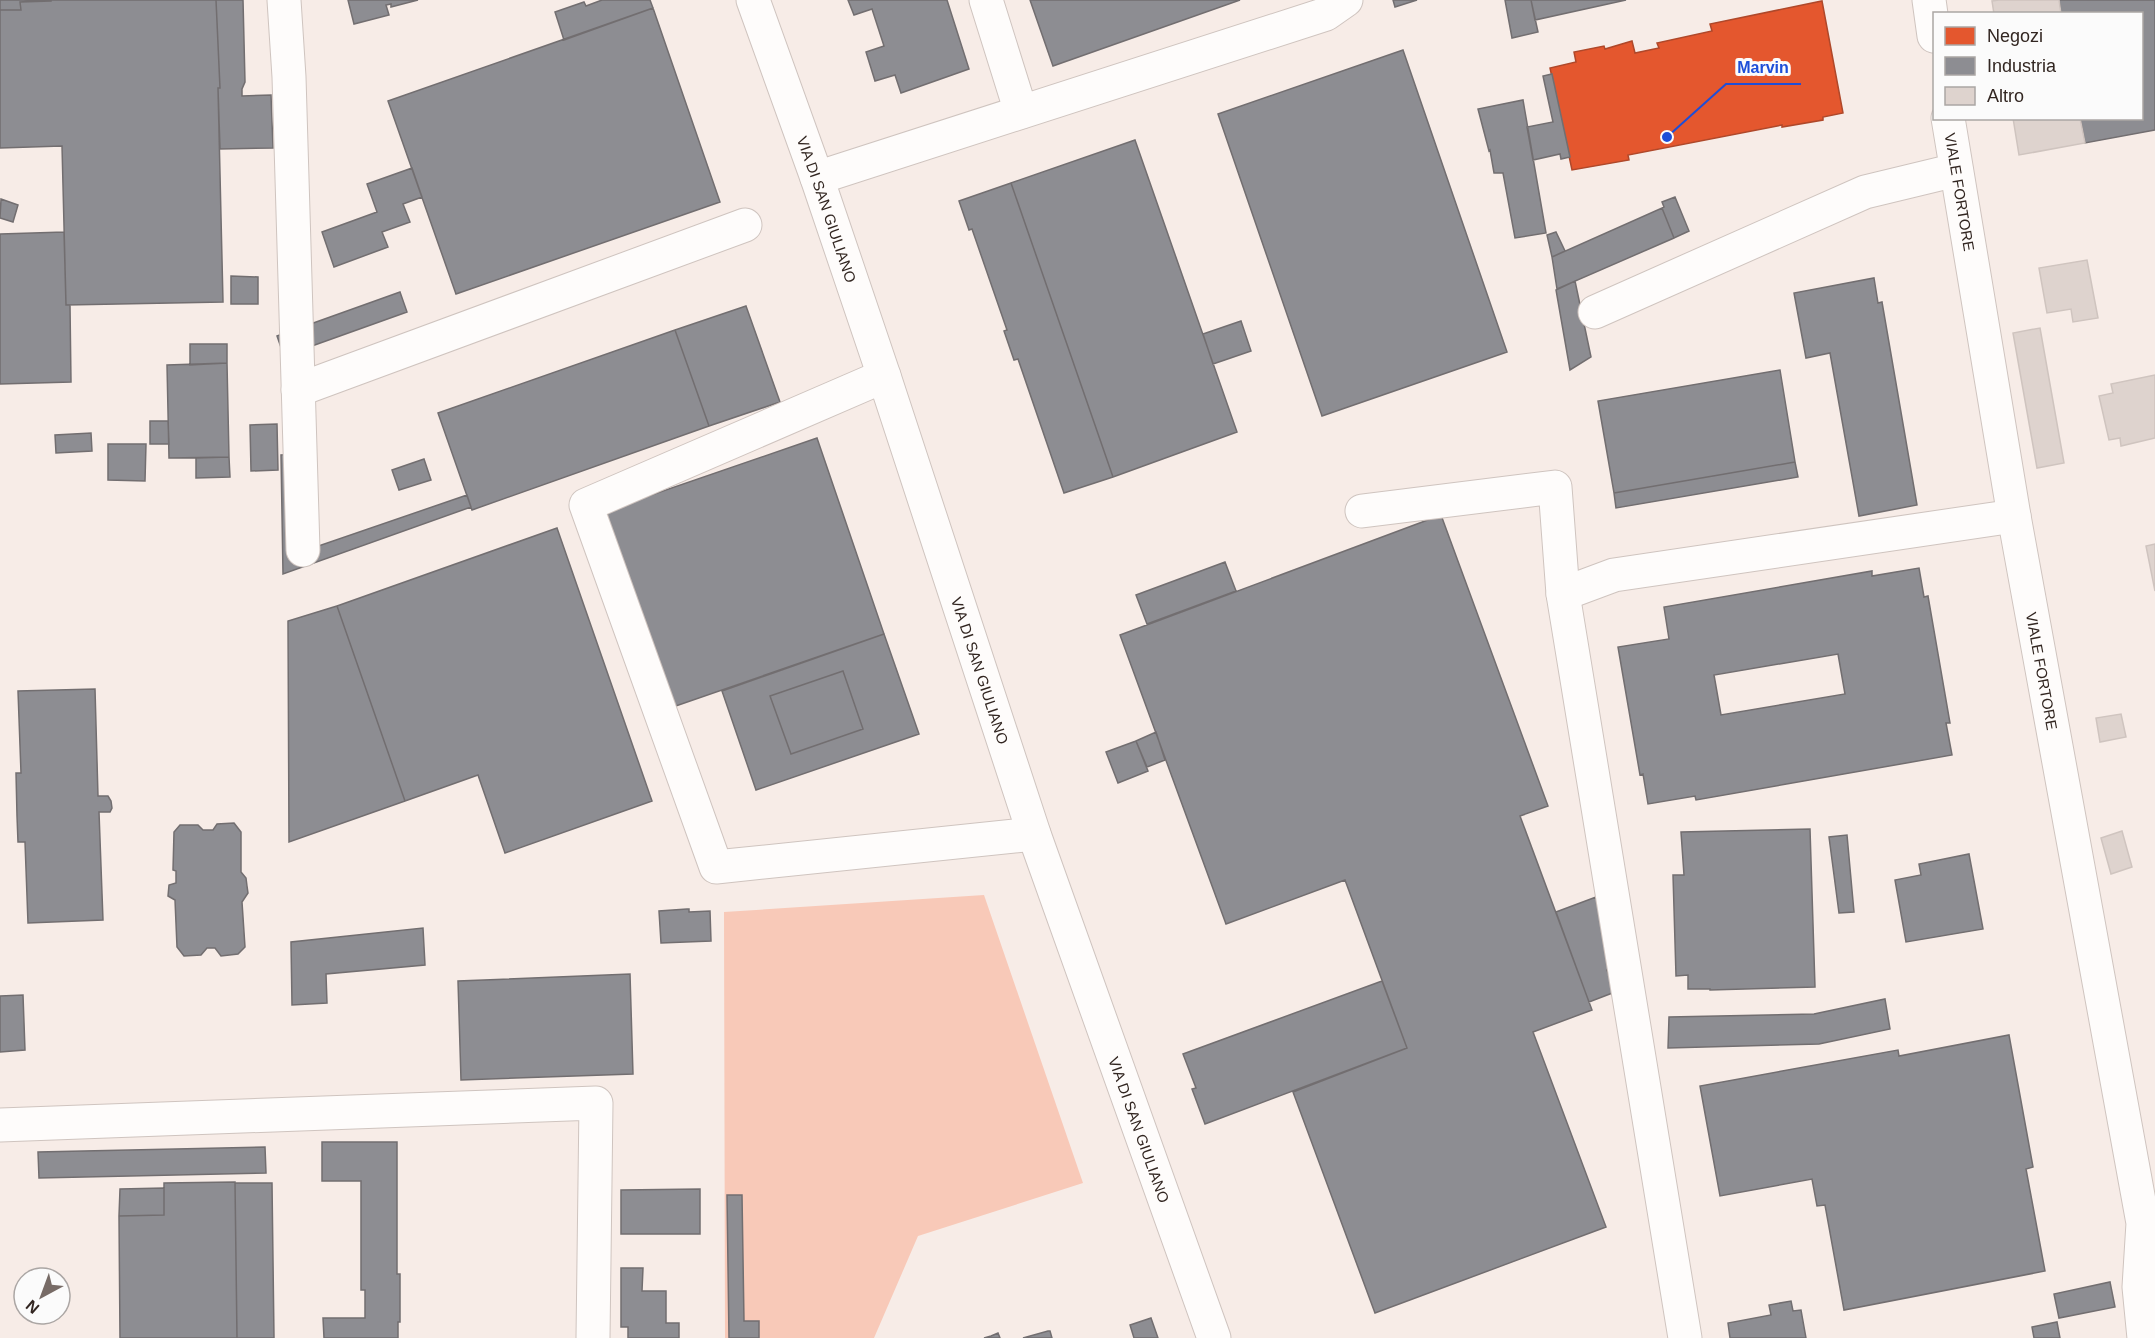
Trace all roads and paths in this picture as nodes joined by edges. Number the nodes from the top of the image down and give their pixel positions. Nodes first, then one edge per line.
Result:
1 (284, 0) edge
2 (753, 0) edge
3 (986, 0) edge
4 (1346, 0) edge
5 (1929, 0) edge
6 (1933, 24) edge
7 (1021, 112) junction
8 (1948, 120) edge
9 (1956, 170) junction
10 (817, 178) junction
11 (745, 225) dead end
12 (1595, 312) dead end
13 (884, 376) junction
14 (298, 390) junction
15 (1362, 511) dead end
16 (2014, 516) junction
17 (303, 550) dead end
18 (1563, 594) junction
19 (1034, 834) junction
20 (0, 1125) edge
21 (2149, 1235) edge
22 (593, 1338) edge
23 (1214, 1338) edge
24 (1685, 1338) edge
25 (2144, 1338) edge

1 - 14 street
2 - 10 street, VIA DI SAN GIULIANO
3 - 7 street
4 - 7 street
5 - 6 street
7 - 10 street
8 - 9 street, VIALE FORTORE
9 - 12 street
9 - 16 street, VIALE FORTORE
10 - 13 street, VIA DI SAN GIULIANO
11 - 14 street
13 - 19 street, VIA DI SAN GIULIANO
13 - 19 street
14 - 17 street
15 - 18 street
16 - 18 street
16 - 21 street, VIALE FORTORE
18 - 24 street
19 - 23 street, VIA DI SAN GIULIANO
20 - 22 street
21 - 25 street, VIALE FORTORE

